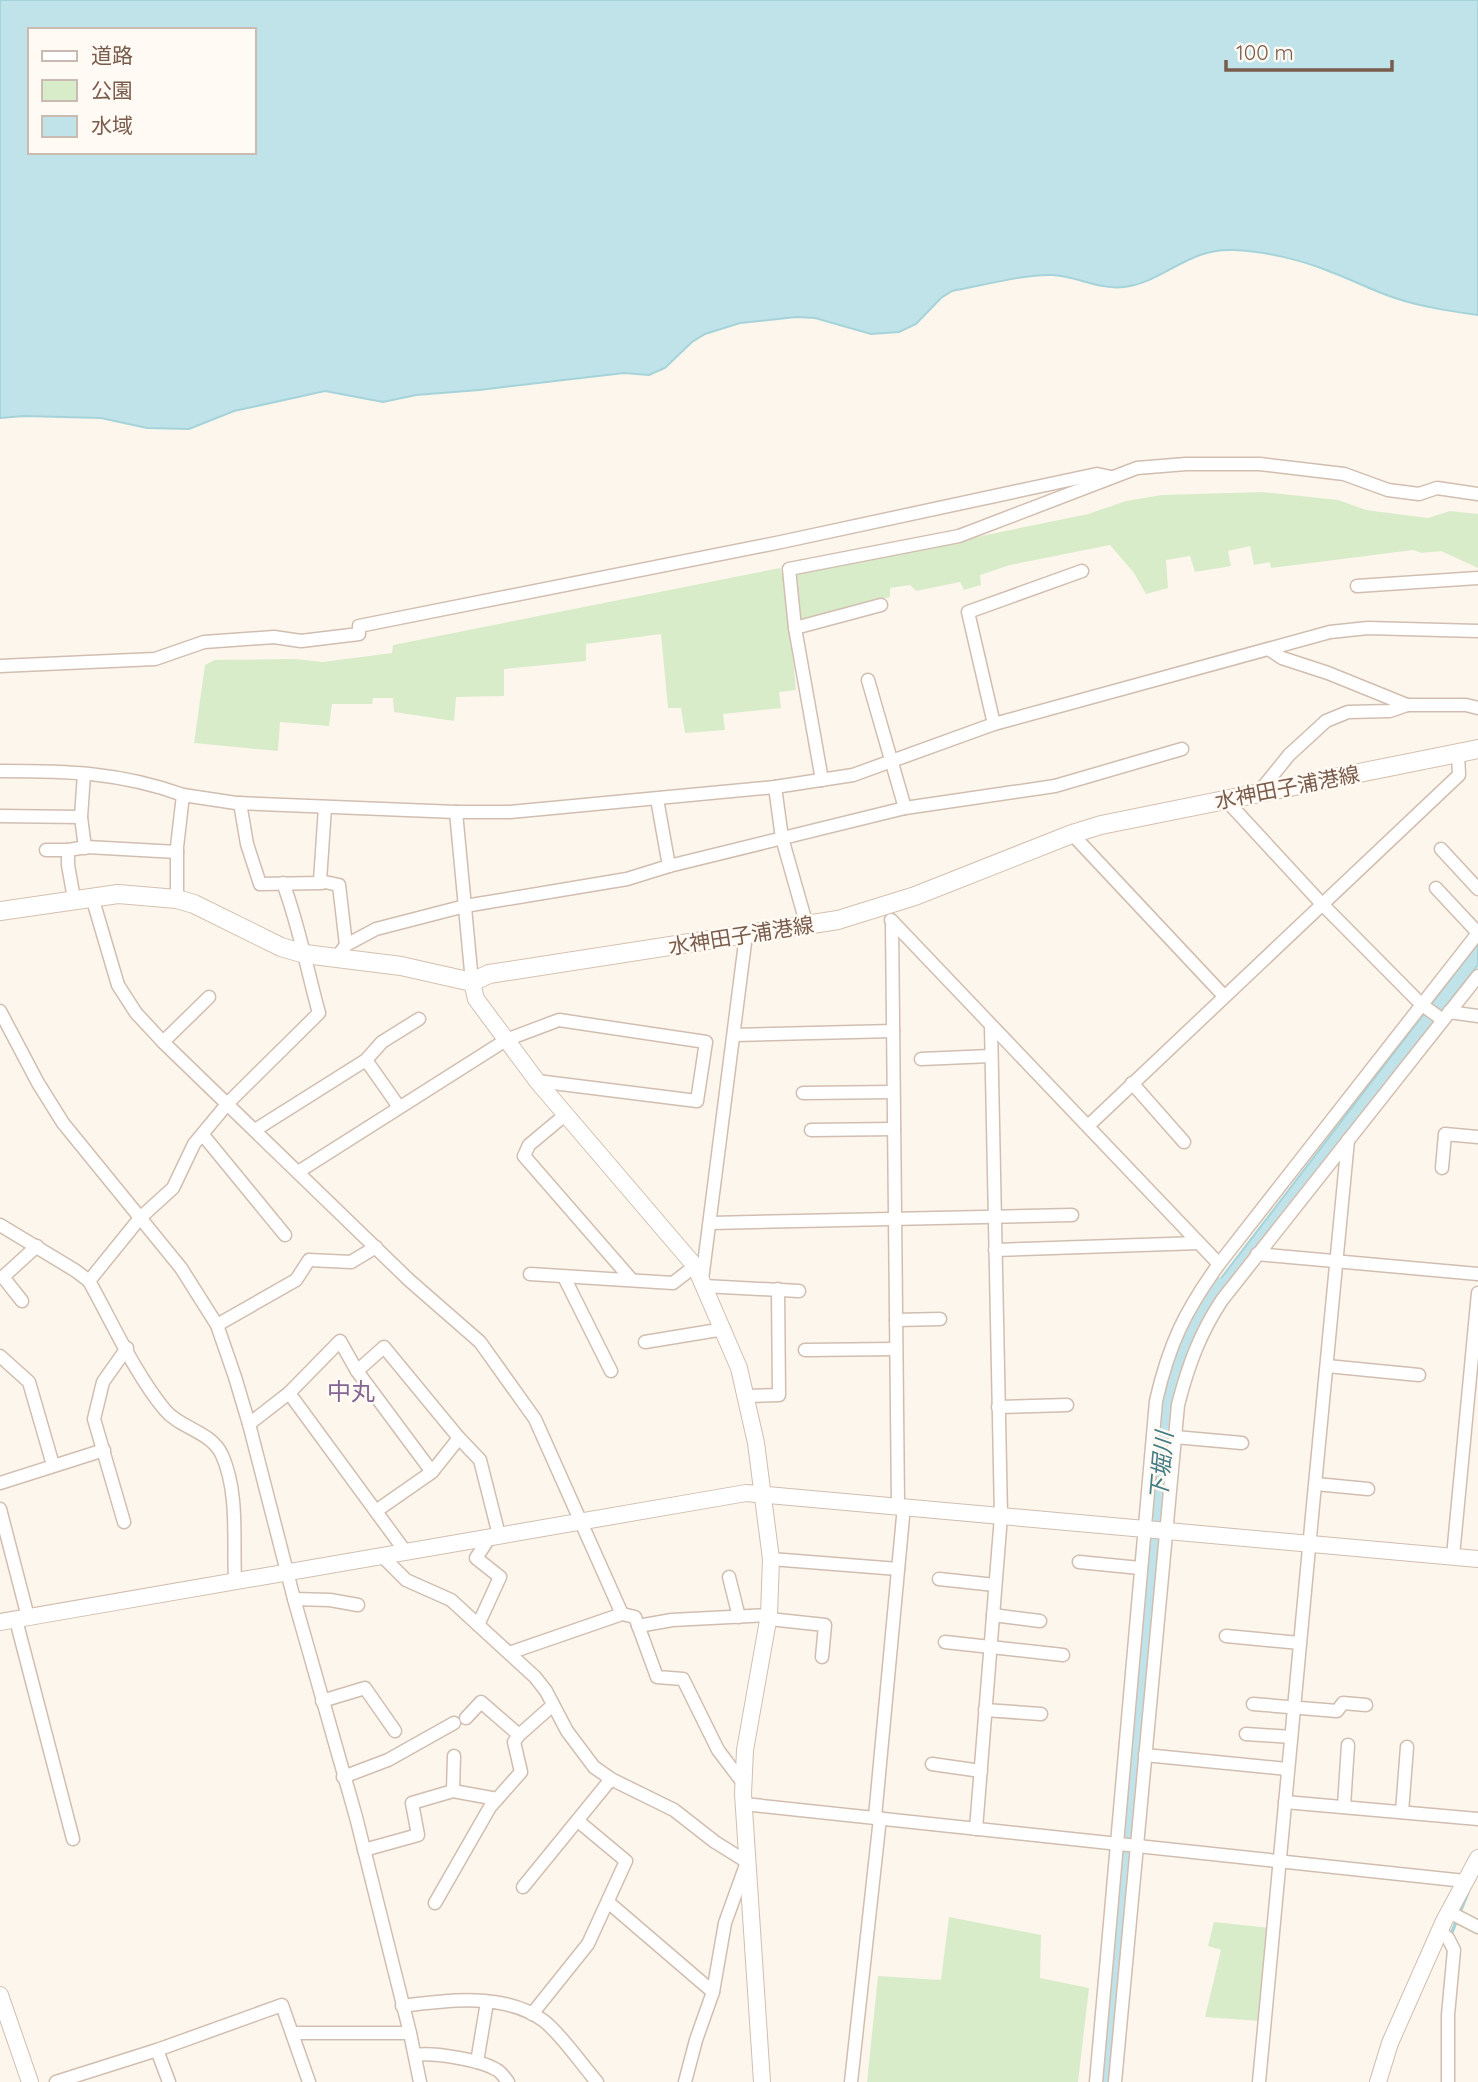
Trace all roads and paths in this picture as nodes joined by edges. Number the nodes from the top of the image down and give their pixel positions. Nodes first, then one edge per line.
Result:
1 (1111, 477) junction
2 (1478, 494) edge
3 (1082, 571) dead end
4 (1478, 578) edge
5 (1357, 586) dead end
6 (881, 604) dead end
7 (795, 628) junction
8 (1478, 631) edge
9 (1270, 650) junction
10 (0, 666) edge
11 (868, 680) dead end
12 (1407, 705) junction
13 (1478, 708) edge
14 (994, 724) junction
15 (1182, 749) dead end
16 (1478, 749) edge
17 (1458, 753) junction
18 (891, 762) junction
19 (0, 771) edge
20 (84, 774) junction
21 (822, 780) junction
22 (775, 787) junction
23 (1259, 792) junction
24 (183, 795) junction
25 (657, 799) junction
26 (1225, 799) junction
27 (240, 803) junction
28 (326, 807) junction
29 (905, 808) junction
30 (456, 812) junction
31 (0, 816) edge
32 (81, 817) junction
33 (1072, 834) junction
34 (782, 838) junction
35 (85, 848) junction
36 (1441, 849) dead end
37 (46, 850) dead end
38 (68, 850) junction
39 (177, 852) junction
40 (669, 866) junction
41 (283, 883) junction
42 (322, 883) junction
43 (1436, 888) dead end
44 (1478, 889) edge
45 (73, 893) dead end
46 (92, 897) junction
47 (177, 898) junction
48 (1321, 903) junction
49 (465, 906) junction
50 (0, 911) edge
51 (889, 914) junction
52 (807, 926) junction
53 (1478, 933) edge
54 (746, 935) junction
55 (342, 951) junction
56 (303, 953) junction
57 (1478, 976) edge
58 (472, 982) junction
59 (1224, 996) junction
60 (209, 997) dead end
61 (1421, 1004) junction
62 (0, 1011) edge
63 (1446, 1016) junction
64 (1478, 1016) edge
65 (419, 1019) dead end
66 (991, 1026) junction
67 (893, 1031) junction
68 (734, 1035) junction
69 (506, 1040) junction
70 (163, 1042) junction
71 (991, 1056) junction
72 (920, 1059) dead end
73 (366, 1060) junction
74 (537, 1081) junction
75 (1132, 1083) junction
76 (893, 1092) junction
77 (803, 1093) dead end
78 (228, 1103) junction
79 (399, 1107) junction
80 (565, 1115) junction
81 (1088, 1126) junction
82 (894, 1129) junction
83 (255, 1130) junction
84 (811, 1130) dead end
85 (203, 1135) junction
86 (1478, 1137) edge
87 (1348, 1140) junction
88 (1184, 1142) dead end
89 (1441, 1168) dead end
90 (298, 1172) junction
91 (1072, 1215) dead end
92 (140, 1218) junction
93 (895, 1219) junction
94 (995, 1219) junction
95 (710, 1223) junction
96 (0, 1224) edge
97 (285, 1235) dead end
98 (1199, 1243) junction
99 (37, 1246) junction
100 (376, 1247) junction
101 (995, 1250) junction
102 (1257, 1254) junction
103 (1337, 1261) junction
104 (1219, 1264) junction
105 (1478, 1273) edge
106 (530, 1274) dead end
107 (564, 1277) junction
108 (700, 1277) junction
109 (631, 1279) junction
110 (89, 1281) junction
111 (778, 1289) junction
112 (799, 1291) dead end
113 (1478, 1293) edge
114 (22, 1301) dead end
115 (940, 1319) dead end
116 (896, 1320) junction
117 (217, 1325) junction
118 (724, 1329) junction
119 (645, 1342) dead end
120 (127, 1348) junction
121 (896, 1349) junction
122 (805, 1350) dead end
123 (0, 1356) edge
124 (1327, 1366) junction
125 (357, 1370) junction
126 (611, 1371) dead end
127 (1419, 1375) dead end
128 (289, 1393) junction
129 (747, 1396) junction
130 (1067, 1405) dead end
131 (999, 1407) junction
132 (249, 1424) junction
133 (1175, 1437) junction
134 (459, 1438) junction
135 (1242, 1443) dead end
136 (104, 1450) junction
137 (52, 1465) junction
138 (432, 1472) junction
139 (0, 1483) edge
140 (1316, 1484) junction
141 (1368, 1489) dead end
142 (761, 1493) junction
143 (901, 1505) junction
144 (0, 1509) edge
145 (376, 1511) junction
146 (1001, 1516) junction
147 (581, 1521) junction
148 (124, 1522) dead end
149 (1143, 1528) junction
150 (1167, 1530) junction
151 (495, 1536) junction
152 (1311, 1544) junction
153 (405, 1551) junction
154 (381, 1555) junction
155 (1452, 1556) junction
156 (771, 1559) junction
157 (1478, 1559) edge
158 (1079, 1562) dead end
159 (898, 1569) junction
160 (1140, 1569) junction
161 (287, 1572) junction
162 (729, 1577) dead end
163 (939, 1579) dead end
164 (235, 1581) junction
165 (995, 1585) junction
166 (294, 1599) junction
167 (358, 1605) dead end
168 (622, 1614) junction
169 (993, 1615) junction
170 (739, 1617) junction
171 (769, 1617) junction
172 (15, 1620) edge
173 (1040, 1621) dead end
174 (478, 1625) junction
175 (638, 1626) junction
176 (1226, 1636) dead end
177 (945, 1642) dead end
178 (1300, 1643) junction
179 (990, 1648) junction
180 (509, 1653) junction
181 (1063, 1655) dead end
182 (822, 1657) dead end
183 (322, 1701) junction
184 (1253, 1704) dead end
185 (553, 1705) junction
186 (1366, 1705) dead end
187 (1293, 1707) junction
188 (985, 1710) junction
189 (1041, 1714) dead end
190 (395, 1731) dead end
191 (1246, 1734) dead end
192 (519, 1735) junction
193 (1291, 1737) junction
194 (1348, 1745) dead end
195 (1407, 1746) dead end
196 (1145, 1755) junction
197 (453, 1756) dead end
198 (932, 1765) dead end
199 (1287, 1769) junction
200 (981, 1771) junction
201 (343, 1777) junction
202 (611, 1779) junction
203 (743, 1783) junction
204 (453, 1791) junction
205 (497, 1799) junction
206 (1284, 1801) junction
207 (744, 1804) junction
208 (1344, 1806) junction
209 (1402, 1812) junction
210 (877, 1817) junction
211 (1478, 1819) edge
212 (578, 1821) junction
213 (976, 1829) junction
214 (73, 1839) dead end
215 (1117, 1845) junction
216 (1135, 1845) junction
217 (364, 1850) junction
218 (1279, 1860) junction
219 (1477, 1861) edge
220 (747, 1862) junction
221 (1465, 1881) junction
222 (523, 1887) dead end
223 (608, 1902) junction
224 (435, 1903) dead end
225 (1454, 1915) junction
226 (1478, 1927) edge
227 (1447, 1940) junction
228 (713, 1992) junction
229 (0, 1995) edge
230 (487, 2002) junction
231 (402, 2006) junction
232 (532, 2014) junction
233 (293, 2033) junction
234 (410, 2033) junction
235 (157, 2050) junction
236 (415, 2055) junction
237 (477, 2062) junction
238 (30, 2082) edge
239 (56, 2082) edge
240 (169, 2082) edge
241 (309, 2082) edge
242 (420, 2082) edge
243 (508, 2082) edge
244 (597, 2082) edge
245 (685, 2082) edge
246 (762, 2082) edge
247 (850, 2082) edge
248 (1096, 2082) edge
249 (1115, 2082) edge
250 (1259, 2082) edge
251 (1378, 2082) edge
252 (1448, 2082) edge

1 - 2 street
1 - 7 street
1 - 10 street
3 - 14 street
4 - 5 street
6 - 7 street
7 - 21 street
8 - 9 street
9 - 12 street
9 - 14 street
11 - 18 street
12 - 13 street
12 - 23 street
14 - 18 street
15 - 29 street
16 - 17 main road, 水神田子浦港線
17 - 23 main road, 水神田子浦港線
17 - 48 street
18 - 21 street
18 - 29 street
19 - 20 street
20 - 24 street
20 - 32 street
21 - 22 street
22 - 25 street
22 - 34 street
23 - 26 main road, 水神田子浦港線
24 - 27 street
24 - 39 street
25 - 30 street
25 - 40 street
26 - 33 main road, 水神田子浦港線
26 - 48 street
27 - 28 street
27 - 41 street
28 - 30 street
28 - 42 street
29 - 34 street
30 - 49 street
31 - 32 street
32 - 35 street
33 - 51 main road, 水神田子浦港線
33 - 59 street
34 - 40 street
34 - 52 street
35 - 38 street
35 - 39 street
36 - 44 street
37 - 38 street
38 - 45 street
39 - 47 street
40 - 49 street
41 - 42 street
41 - 56 street
42 - 55 street
43 - 53 street
46 - 47 main road
46 - 50 main road
46 - 70 street
47 - 56 main road
48 - 59 street
48 - 61 street
49 - 55 street
49 - 58 street
51 - 52 main road, 水神田子浦港線
51 - 66 street
51 - 67 street
52 - 54 main road, 水神田子浦港線
53 - 61 street
54 - 58 main road, 水神田子浦港線
54 - 68 street
55 - 56 main road
55 - 58 main road
56 - 78 street
57 - 63 street
58 - 69 street
59 - 75 street
60 - 70 street
61 - 63 street
61 - 104 street
62 - 92 street
63 - 64 street
63 - 87 street
65 - 73 street
66 - 71 street
66 - 81 street
67 - 68 street
67 - 76 street
68 - 95 street
69 - 74 street
69 - 74 street
69 - 79 street
70 - 78 street
71 - 72 street
71 - 94 street
73 - 79 street
73 - 83 street
74 - 80 street
75 - 81 street
75 - 88 street
76 - 77 street
76 - 82 street
78 - 83 street
78 - 85 street
79 - 90 street
80 - 108 street
80 - 109 street
81 - 98 street
82 - 84 street
82 - 93 street
83 - 90 street
85 - 92 street
85 - 97 street
86 - 89 street
87 - 102 street
87 - 103 street
90 - 100 street
91 - 94 street
92 - 110 street
92 - 117 street
93 - 94 street
93 - 95 street
93 - 116 street
94 - 101 street
95 - 108 street
96 - 99 street
98 - 101 street
98 - 104 street
99 - 110 street
99 - 114 street
100 - 117 street
100 - 147 street
101 - 131 street
102 - 103 street
102 - 133 street
103 - 105 street
103 - 124 street
104 - 149 street
106 - 107 street
107 - 109 street
107 - 126 street
108 - 109 street
108 - 111 street
108 - 118 street
110 - 120 street
111 - 112 street
111 - 129 street
113 - 155 street
115 - 116 street
116 - 121 street
117 - 132 street
118 - 119 street
118 - 129 street
120 - 136 street
120 - 164 street
121 - 122 street
121 - 143 street
123 - 137 street
124 - 127 street
124 - 140 street
125 - 128 street
125 - 134 street
125 - 138 street
128 - 132 street
128 - 145 street
129 - 142 street
130 - 131 street
131 - 146 street
132 - 161 street
133 - 135 street
133 - 150 street
134 - 138 street
134 - 151 street
136 - 137 street
136 - 148 street
137 - 139 street
138 - 145 street
140 - 141 street
140 - 152 street
142 - 143 street
142 - 147 street
142 - 156 street
143 - 146 street
143 - 159 street
144 - 172 street
145 - 153 street
146 - 149 street
146 - 165 street
147 - 151 street
147 - 168 street
149 - 150 street
149 - 160 street
150 - 152 street
150 - 196 street
151 - 153 street
151 - 174 street
152 - 155 street
152 - 178 street
153 - 154 street
154 - 161 street
154 - 174 street
155 - 157 street
156 - 159 street
156 - 171 street
158 - 160 street
159 - 210 street
160 - 215 street
161 - 164 street
161 - 166 street
162 - 170 street
163 - 165 street
164 - 172 street
165 - 169 street
166 - 167 street
166 - 183 street
168 - 175 street
168 - 180 street
169 - 173 street
169 - 179 street
170 - 171 street
170 - 175 street
171 - 182 street
171 - 203 street
172 - 214 street
174 - 180 street
175 - 203 street
176 - 178 street
177 - 179 street
178 - 187 street
179 - 181 street
179 - 188 street
180 - 185 street
183 - 190 street
183 - 201 street
184 - 187 street
185 - 192 street
185 - 202 street
186 - 187 street
187 - 193 street
188 - 189 street
188 - 200 street
191 - 193 street
192 - 201 street
192 - 205 street
193 - 199 street
194 - 208 street
195 - 209 street
196 - 199 street
196 - 216 street
197 - 204 street
198 - 200 street
199 - 206 street
200 - 213 street
201 - 217 street
202 - 212 street
202 - 220 street
203 - 207 street
204 - 205 street
204 - 217 street
205 - 224 street
206 - 208 street
206 - 218 street
207 - 210 street
207 - 220 street
208 - 209 street
209 - 211 street
210 - 213 street
210 - 247 street
212 - 222 street
212 - 223 street
213 - 215 street
215 - 216 street
215 - 248 street
216 - 218 street
216 - 249 street
217 - 231 street
218 - 221 street
218 - 250 street
219 - 221 street
220 - 228 street
220 - 246 street
221 - 225 street
223 - 228 street
223 - 232 street
225 - 226 street
225 - 227 street
227 - 251 street
227 - 252 street
228 - 245 street
229 - 238 street
230 - 231 street
230 - 232 street
230 - 237 street
231 - 234 street
232 - 244 street
233 - 234 street
233 - 235 street
233 - 241 street
234 - 236 street
235 - 239 street
235 - 240 street
236 - 237 street
236 - 242 street
237 - 243 street

